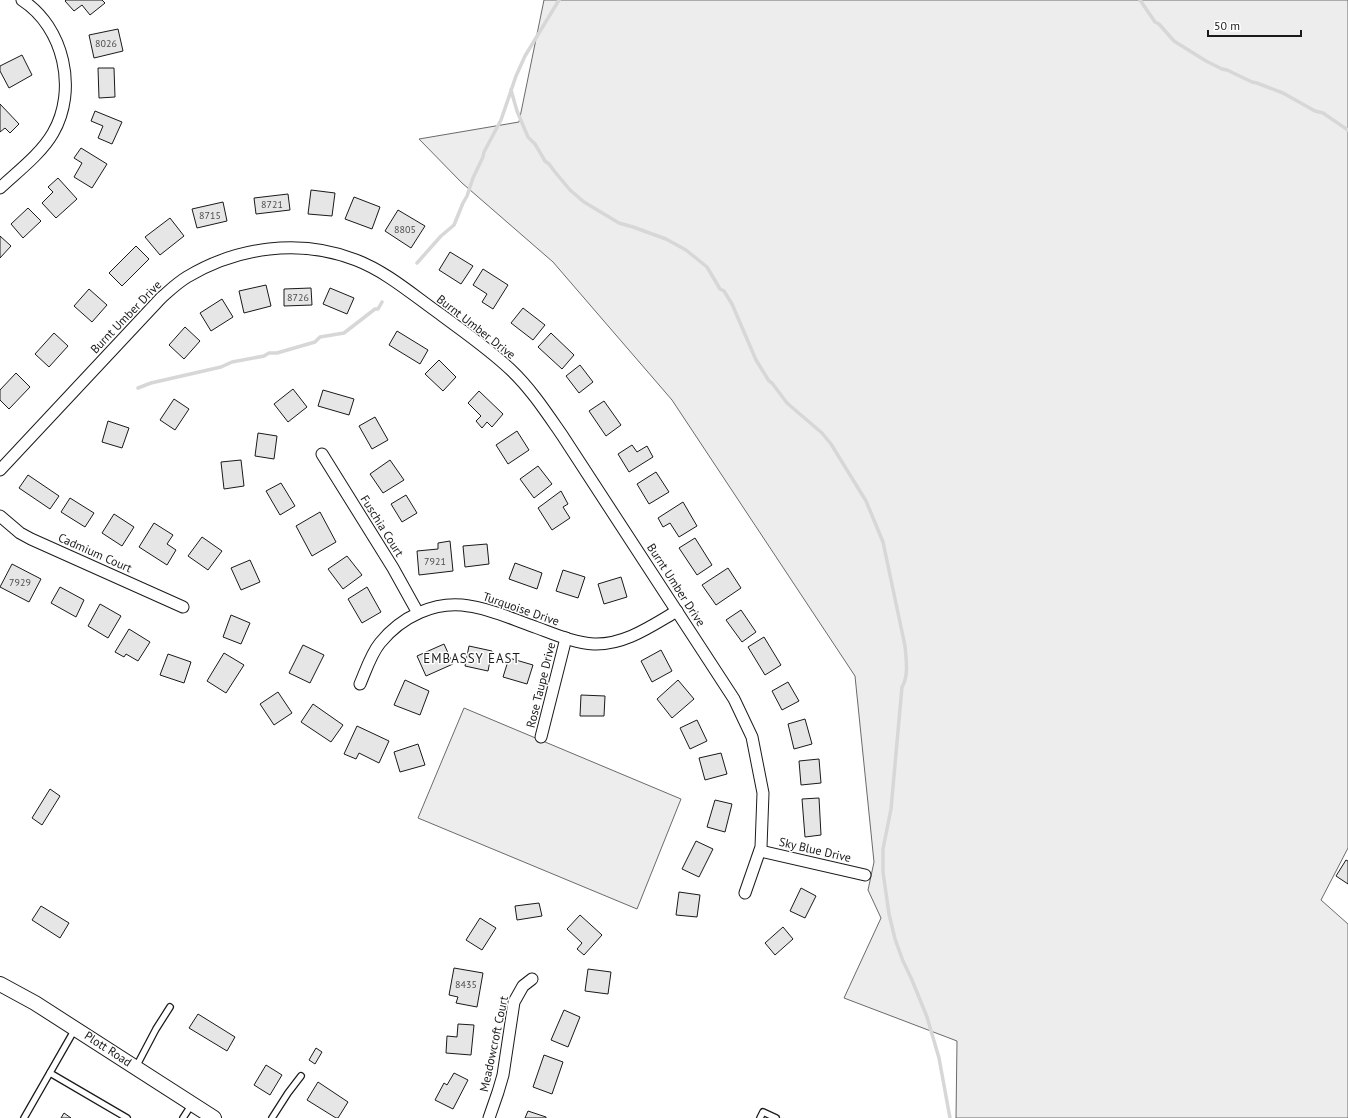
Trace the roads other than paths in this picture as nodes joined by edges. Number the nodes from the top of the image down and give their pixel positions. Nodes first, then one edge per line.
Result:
1 (22, 0) edge
2 (0, 188) edge
3 (322, 454) dead end
4 (0, 470) edge
5 (0, 516) edge
6 (183, 607) dead end
7 (677, 611) junction
8 (418, 613) junction
9 (566, 638) junction
10 (360, 684) dead end
11 (541, 738) dead end
12 (760, 852) junction
13 (865, 875) dead end
14 (745, 893) dead end
15 (532, 979) dead end
16 (0, 984) edge
17 (170, 1007) dead end
18 (75, 1028) junction
19 (136, 1067) junction
20 (50, 1073) junction
21 (301, 1076) dead end
22 (192, 1104) junction
23 (24, 1118) edge
24 (127, 1118) edge
25 (183, 1118) edge
26 (214, 1118) edge
27 (272, 1118) edge
28 (489, 1118) edge
29 (760, 1118) edge
30 (776, 1118) edge

1 - 2 street
3 - 8 street, Fuschia Court
4 - 7 street, Burnt Umber Drive
5 - 6 street, Cadmium Court
7 - 9 street, Turquoise Drive
7 - 12 street, Burnt Umber Drive
8 - 9 street, Turquoise Drive
8 - 10 street, Turquoise Drive
9 - 11 street, Rose Taupe Drive
12 - 13 street, Sky Blue Drive
12 - 14 street, Burnt Umber Drive
15 - 28 street, Meadowcroft Court
16 - 18 street, Plott Road
17 - 19 lane
18 - 19 street, Plott Road
18 - 20 lane
19 - 22 street, Plott Road
20 - 23 lane
20 - 24 lane
21 - 27 lane
22 - 25 lane
22 - 26 street, Plott Road
29 - 30 lane

